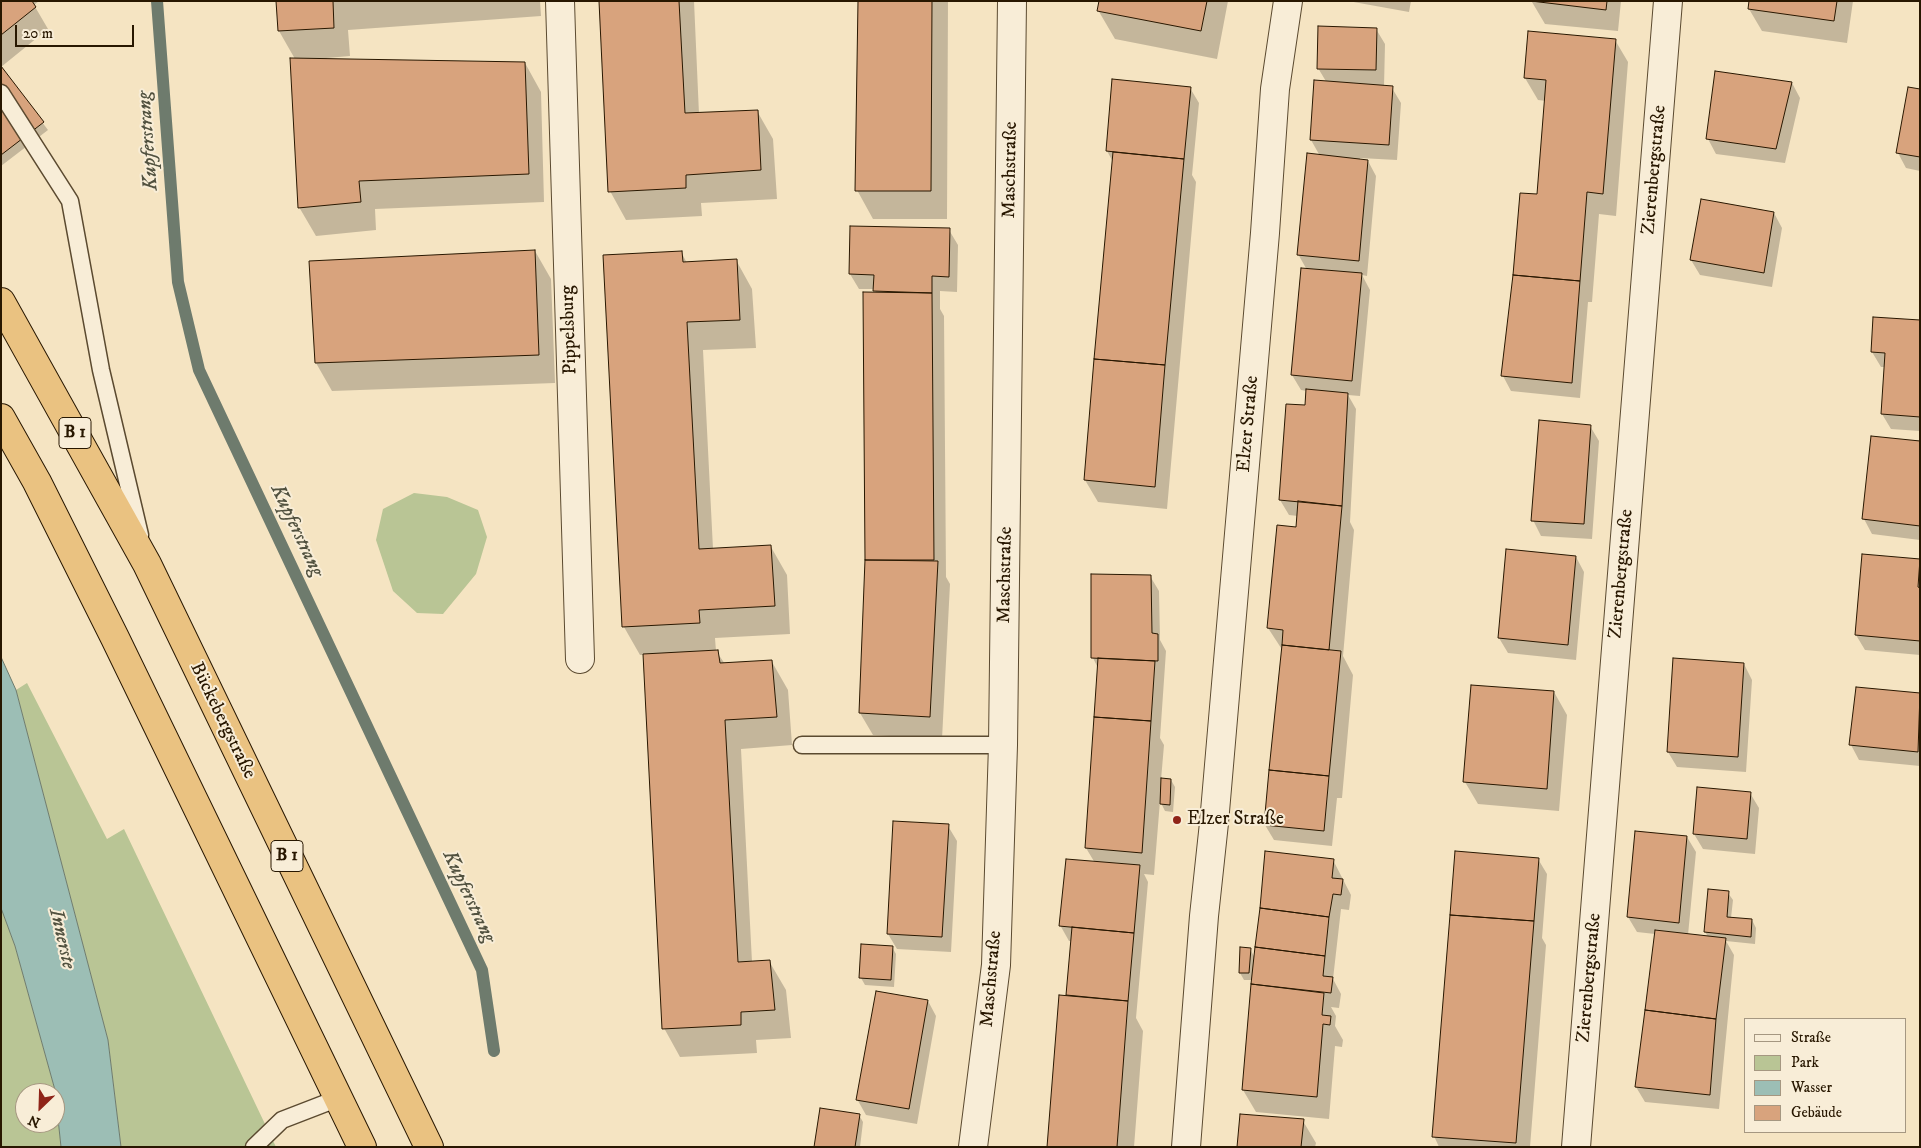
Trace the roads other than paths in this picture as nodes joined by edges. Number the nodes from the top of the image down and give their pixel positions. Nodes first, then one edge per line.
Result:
1 (560, 1) edge
2 (1012, 1) edge
3 (1288, 1) edge
4 (1668, 1) edge
5 (1, 93) edge
6 (1, 302) edge
7 (1, 418) edge
8 (146, 564) junction
9 (580, 659) dead end
10 (802, 745) dead end
11 (1003, 745) junction
12 (339, 1098) junction
13 (254, 1147) edge
14 (362, 1147) edge
15 (429, 1147) edge
16 (973, 1147) edge
17 (1186, 1147) edge
18 (1576, 1147) edge

1 - 9 street, Pippelsburg
2 - 11 street, Maschstraße
3 - 17 street, Elzer Straße
4 - 18 street, Zierenbergstraße
5 - 8 lane
6 - 8 highway, Bückebergstraße / B 1
7 - 12 highway
8 - 15 highway, Bückebergstraße / B 1
10 - 11 lane
11 - 16 street, Maschstraße
12 - 13 lane
12 - 14 highway

